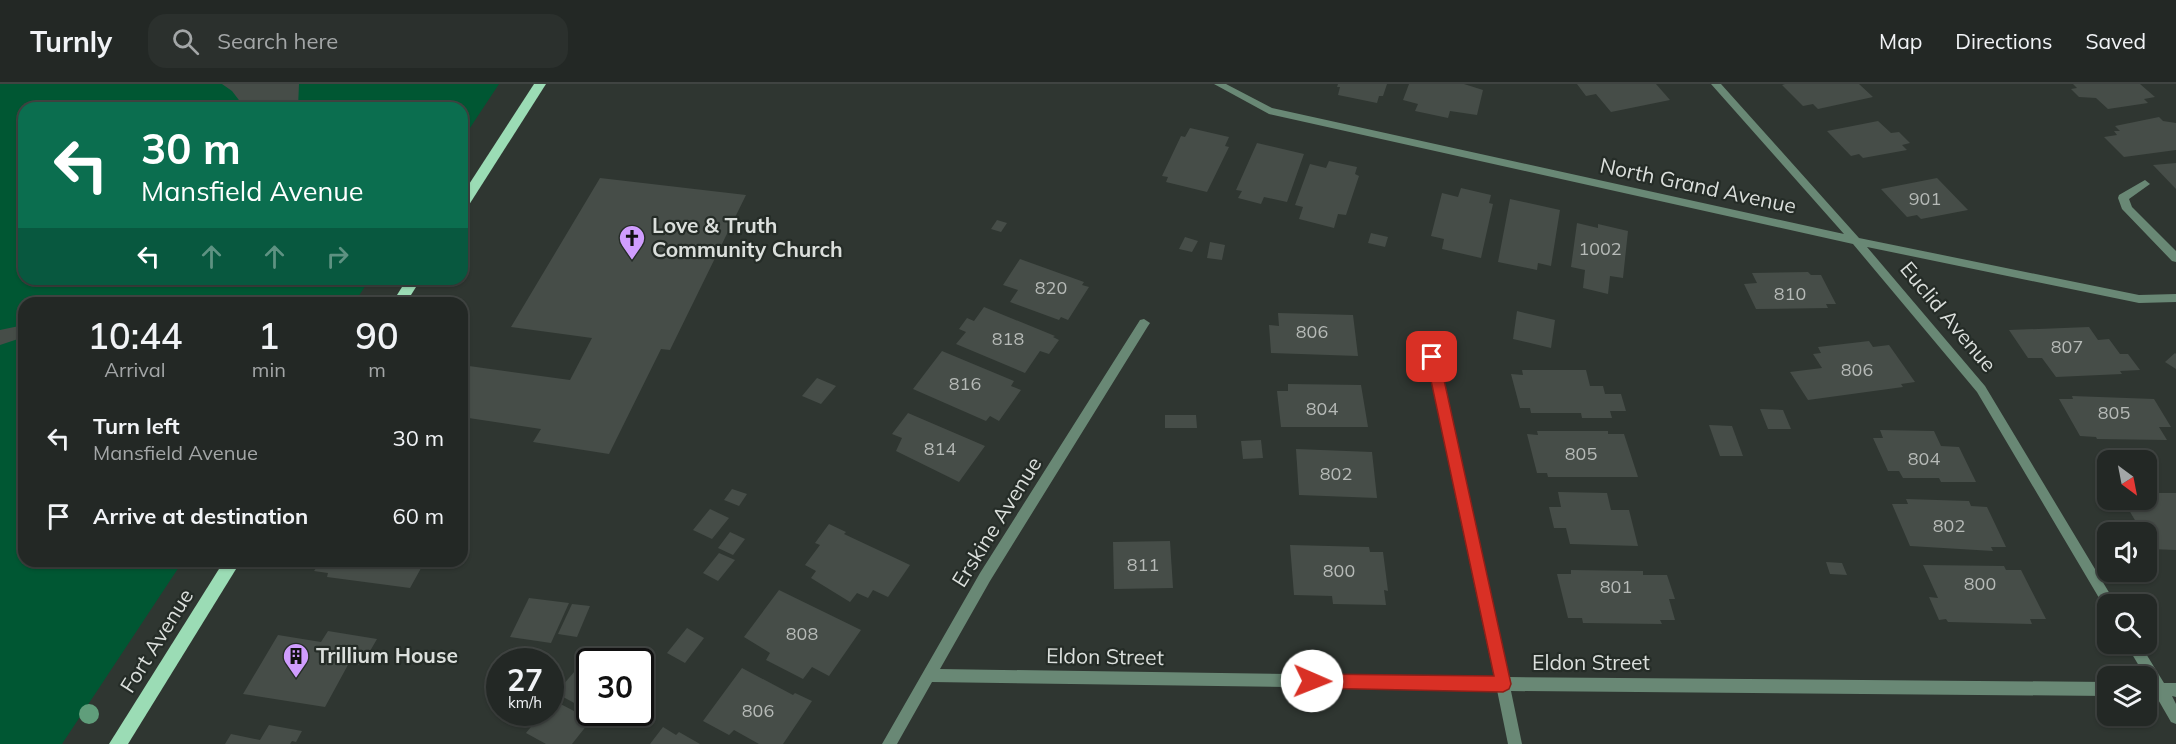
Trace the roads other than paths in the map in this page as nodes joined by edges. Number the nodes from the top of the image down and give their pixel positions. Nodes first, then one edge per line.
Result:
1 (540, 84) edge
2 (1218, 84) edge
3 (1716, 84) edge
4 (2145, 184) dead end
5 (468, 196) edge
6 (1856, 241) junction
7 (2176, 258) edge
8 (2176, 298) edge
9 (1144, 323) dead end
10 (1432, 357) dead end
11 (229, 567) edge
12 (2104, 594) edge
13 (930, 675) junction
14 (1503, 684) junction
15 (2097, 689) edge
16 (2157, 689) edge
17 (2176, 690) edge
18 (2157, 694) edge
19 (2176, 717) edge
20 (118, 744) edge
21 (889, 744) edge
22 (1515, 744) edge

1 - 5 main road
2 - 6 street, North Grand Avenue
3 - 6 street, Euclid Avenue
4 - 7 street
6 - 8 street, North Grand Avenue
6 - 12 street, Euclid Avenue
9 - 13 street, Erskine Avenue
10 - 14 street
11 - 20 main road, Fort Avenue
13 - 14 street, Eldon Street
13 - 21 street, Erskine Avenue
14 - 15 street, Eldon Street
14 - 22 street
16 - 17 street
18 - 19 street

